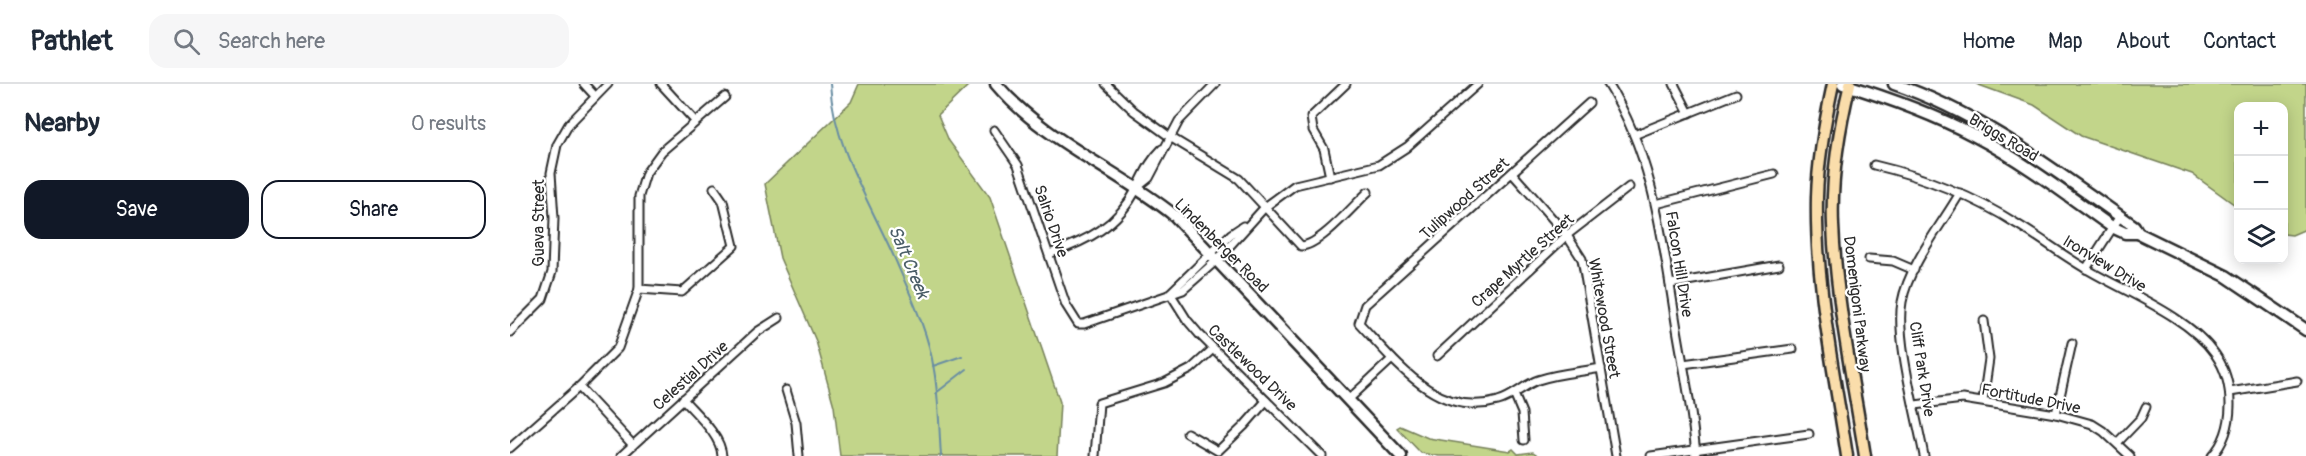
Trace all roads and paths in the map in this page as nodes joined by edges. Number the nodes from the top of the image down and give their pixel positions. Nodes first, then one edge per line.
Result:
1 (584, 84) edge
2 (608, 84) edge
3 (661, 84) edge
4 (996, 84) edge
5 (1106, 84) edge
6 (1215, 84) edge
7 (1346, 84) edge
8 (1478, 84) edge
9 (1608, 84) edge
10 (1674, 84) edge
11 (1833, 84) edge
12 (1894, 84) edge
13 (1847, 85) edge
14 (1736, 94) dead end
15 (595, 96) junction
16 (725, 98) dead end
17 (1589, 103) dead end
18 (1689, 113) junction
19 (695, 121) junction
20 (994, 130) dead end
21 (1634, 135) junction
22 (1170, 137) junction
23 (1874, 165) dead end
24 (1512, 173) junction
25 (1774, 174) dead end
26 (1330, 177) junction
27 (1629, 187) dead end
28 (714, 188) dead end
29 (1137, 188) junction
30 (1368, 192) dead end
31 (1960, 193) junction
32 (1656, 204) junction
33 (1265, 207) junction
34 (2120, 216) junction
35 (2112, 227) junction
36 (2138, 233) junction
37 (1567, 235) junction
38 (1049, 254) junction
39 (1214, 257) junction
40 (1869, 260) dead end
41 (1779, 265) dead end
42 (2086, 269) junction
43 (1914, 270) junction
44 (1670, 284) junction
45 (639, 289) junction
46 (1170, 293) junction
47 (779, 318) dead end
48 (1984, 321) dead end
49 (2306, 330) edge
50 (510, 332) edge
51 (2072, 343) dead end
52 (1213, 349) junction
53 (1793, 349) dead end
54 (1437, 356) dead end
55 (1392, 359) junction
56 (1683, 364) junction
57 (1601, 368) junction
58 (2297, 381) dead end
59 (579, 387) junction
60 (786, 390) dead end
61 (2230, 392) junction
62 (1514, 394) junction
63 (683, 399) junction
64 (1349, 399) junction
65 (1266, 401) junction
66 (1983, 401) junction
67 (1915, 405) junction
68 (2146, 407) dead end
69 (2056, 414) junction
70 (1187, 433) dead end
71 (1809, 434) dead end
72 (1524, 440) dead end
73 (2117, 443) junction
74 (633, 445) junction
75 (510, 448) edge
76 (1696, 453) edge
77 (621, 456) edge
78 (722, 456) edge
79 (799, 456) edge
80 (1095, 456) edge
81 (1322, 456) edge
82 (1401, 456) edge
83 (1616, 456) edge
84 (1651, 456) edge
85 (1847, 456) edge
86 (1865, 456) edge
87 (1924, 456) edge
88 (2130, 456) edge
89 (2212, 456) edge

1 - 15 street
2 - 15 street, Guava Street
3 - 19 street
4 - 29 main road, Lindenberger Road
5 - 22 street
6 - 22 street
7 - 26 street
8 - 26 street
9 - 21 street, Falcon Hill Drive
10 - 18 street
11 - 85 main road, Domenigoni Parkway
12 - 34 main road, Briggs Road
13 - 35 main road, Briggs Road
13 - 86 main road, Domenigoni Parkway
14 - 18 street
15 - 50 street, Guava Street
16 - 19 street
17 - 24 street, Tulipwood Street
18 - 21 street
19 - 45 street
20 - 38 street, Salrio Drive
21 - 32 street, Falcon Hill Drive
22 - 29 street
22 - 33 street
23 - 31 street, Ironview Drive
24 - 37 street, Whitewood Street
24 - 55 street, Tulipwood Street
25 - 32 street
26 - 33 street
27 - 37 street, Crape Myrtle Street
28 - 45 street
29 - 38 street
29 - 39 main road, Lindenberger Road
30 - 33 street
31 - 42 street, Ironview Drive
31 - 43 street, Cliff Park Drive
32 - 44 street, Falcon Hill Drive
33 - 39 street
34 - 35 street
34 - 36 main road, Briggs Road
35 - 36 main road, Briggs Road
35 - 42 street
36 - 49 main road, Briggs Road
37 - 54 street, Crape Myrtle Street
37 - 57 street, Whitewood Street
38 - 46 street, Salrio Drive
39 - 46 street
39 - 64 main road, Lindenberger Road
40 - 43 street
41 - 44 street
42 - 61 street, Ironview Drive
43 - 67 street, Cliff Park Drive
44 - 56 street, Falcon Hill Drive
45 - 59 street
46 - 52 street, Castlewood Drive
47 - 63 street, Celestial Drive
48 - 66 street
51 - 69 street
52 - 65 street, Castlewood Drive
52 - 80 street
53 - 56 street
55 - 62 street
55 - 64 street
56 - 76 street, Falcon Hill Drive
57 - 62 street
57 - 83 street, Whitewood Street
58 - 61 street
59 - 74 street
59 - 75 street
60 - 79 street
61 - 89 street, Ironview Drive
62 - 72 street
63 - 74 street, Celestial Drive
63 - 78 street
64 - 82 main road, Lindenberger Road
65 - 70 street
65 - 81 street, Castlewood Drive
66 - 67 street, Fortitude Drive
66 - 69 street, Fortitude Drive
67 - 87 street, Cliff Park Drive
68 - 73 street
69 - 73 street, Fortitude Drive
71 - 76 street
73 - 88 street, Fortitude Drive
74 - 77 street, Celestial Drive
76 - 84 street

